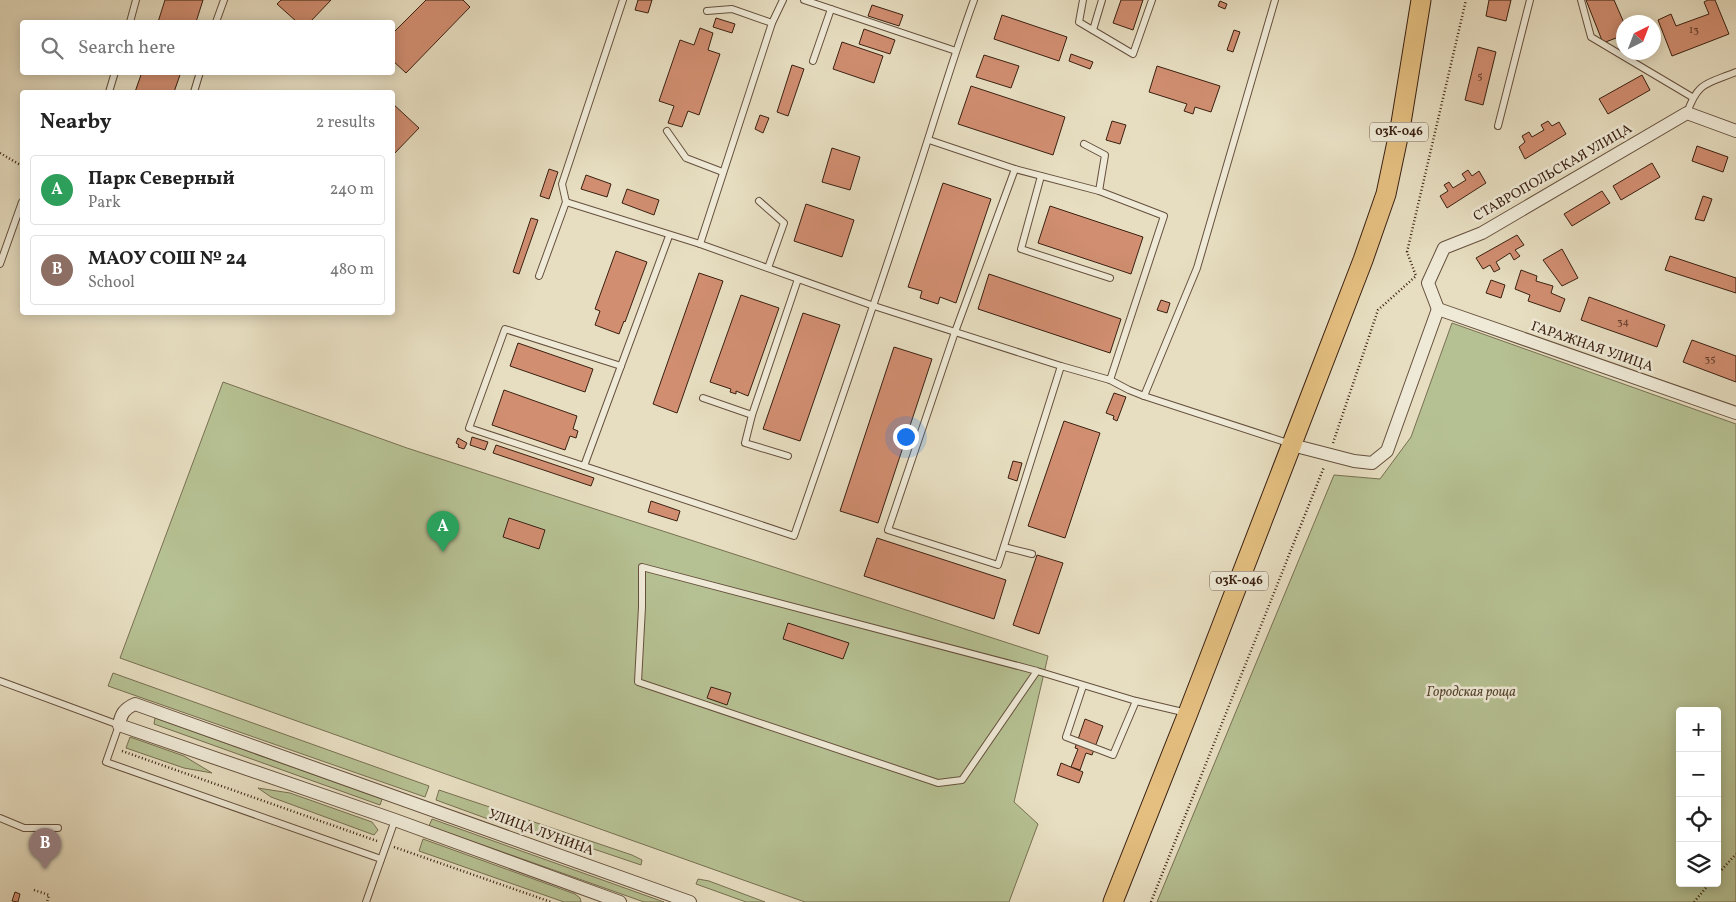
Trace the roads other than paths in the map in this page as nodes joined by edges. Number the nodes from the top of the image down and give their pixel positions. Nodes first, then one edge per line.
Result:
1 (136, 0) edge
2 (224, 0) edge
3 (624, 0) edge
4 (783, 0) edge
5 (804, 0) edge
6 (974, 0) edge
7 (1083, 0) edge
8 (1102, 0) edge
9 (1152, 0) edge
10 (1275, 0) edge
11 (1422, 0) edge
12 (1530, 0) edge
13 (1582, 0) edge
14 (831, 9) junction
15 (707, 12) dead end
16 (131, 20) edge
17 (217, 20) edge
18 (772, 22) junction
19 (1093, 30) junction
20 (956, 50) junction
21 (813, 61) dead end
22 (1736, 72) edge
23 (114, 75) edge
24 (199, 75) edge
25 (110, 90) edge
26 (195, 90) edge
27 (1692, 97) junction
28 (1687, 113) junction
29 (1498, 126) dead end
30 (667, 131) dead end
31 (1736, 131) edge
32 (929, 140) junction
33 (1084, 144) dead end
34 (1016, 169) junction
35 (720, 171) dead end
36 (1041, 176) junction
37 (1099, 192) junction
38 (759, 201) dead end
39 (566, 202) junction
40 (20, 208) edge
41 (669, 236) junction
42 (700, 244) junction
43 (0, 264) edge
44 (768, 268) junction
45 (539, 276) dead end
46 (1110, 278) dead end
47 (798, 280) junction
48 (874, 306) junction
49 (1438, 308) junction
50 (955, 332) junction
51 (621, 366) junction
52 (1061, 366) junction
53 (1110, 380) junction
54 (1144, 396) junction
55 (703, 398) dead end
56 (752, 414) junction
57 (1736, 414) edge
58 (1292, 445) junction
59 (788, 456) dead end
60 (584, 466) junction
61 (1004, 547) junction
62 (1032, 554) dead end
63 (1037, 671) junction
64 (0, 681) edge
65 (1083, 686) junction
66 (1136, 701) junction
67 (1188, 713) junction
68 (119, 725) junction
69 (403, 799) junction
70 (0, 818) edge
71 (395, 820) junction
72 (58, 828) dead end
73 (381, 859) junction
74 (595, 898) edge
75 (366, 902) edge
76 (620, 902) edge
77 (690, 902) edge
78 (1113, 902) edge

1 - 16 lane
2 - 17 lane
3 - 39 lane
4 - 18 lane
5 - 14 lane
6 - 20 lane
7 - 19 lane
8 - 19 lane
9 - 19 lane
10 - 54 lane
11 - 58 main road, 03К-046
12 - 29 lane
13 - 27 lane
14 - 20 lane
14 - 21 lane
15 - 18 lane
18 - 42 lane
20 - 32 lane
22 - 27 lane
23 - 25 lane
24 - 26 lane
27 - 28 lane
28 - 31 street
28 - 49 street, СТАВРОПОЛЬСКАЯ УЛИЦА
30 - 35 lane
32 - 34 lane
32 - 48 lane
33 - 37 lane
34 - 36 lane
34 - 50 lane
36 - 37 lane
36 - 46 lane
37 - 53 lane
38 - 44 lane
39 - 41 lane
39 - 45 lane
40 - 43 lane
41 - 42 lane
41 - 51 lane
42 - 44 lane
44 - 47 lane
47 - 48 lane
47 - 56 lane
48 - 50 lane
48 - 60 lane
49 - 57 street, ГАРАЖНАЯ УЛИЦА
49 - 58 street
50 - 52 lane
50 - 61 lane
51 - 60 lane
51 - 60 lane
52 - 53 lane
52 - 61 lane
53 - 54 lane
54 - 58 lane
55 - 56 lane
56 - 59 lane
58 - 67 main road, 03К-046
61 - 62 lane
63 - 63 lane
63 - 65 lane
64 - 68 lane
65 - 66 lane
65 - 66 lane
66 - 67 lane
67 - 78 main road, 03К-046
68 - 69 street, УЛИЦА ЛУНИНА
68 - 71 street
68 - 73 lane
69 - 71 street
69 - 77 street, УЛИЦА ЛУНИНА
70 - 72 lane
71 - 73 lane
71 - 74 street
73 - 75 lane
74 - 76 street

